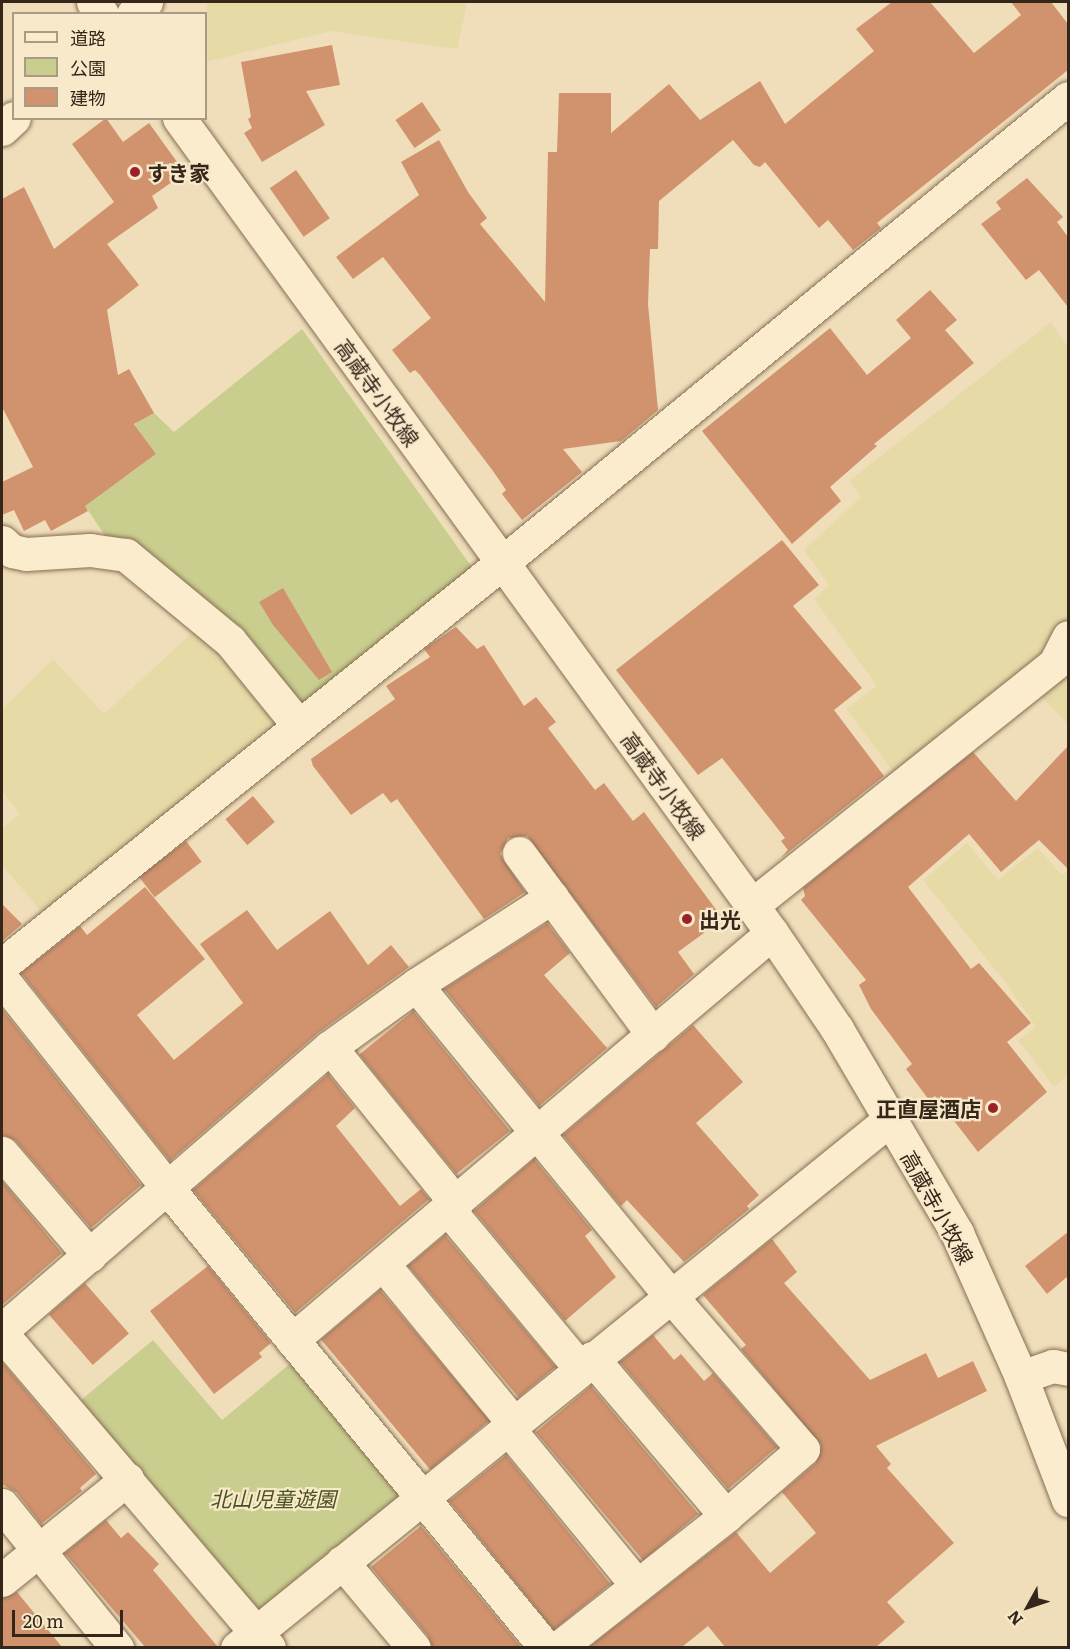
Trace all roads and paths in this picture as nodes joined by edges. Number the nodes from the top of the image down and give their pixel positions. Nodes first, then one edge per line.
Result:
1 (1064, 110) edge
2 (180, 120) edge
3 (2, 542) edge
4 (503, 562) junction
5 (1068, 637) edge
6 (299, 726) junction
7 (519, 853) dead end
8 (552, 897) junction
9 (751, 906) junction
10 (772, 933) junction
11 (2, 965) edge
12 (2, 979) edge
13 (416, 985) junction
14 (652, 1035) junction
15 (330, 1047) junction
16 (889, 1120) junction
17 (538, 1134) junction
18 (2, 1152) edge
19 (169, 1190) junction
20 (452, 1206) junction
21 (90, 1256) junction
22 (383, 1264) junction
23 (669, 1294) junction
24 (2, 1332) edge
25 (292, 1340) junction
26 (586, 1363) junction
27 (1068, 1369) edge
28 (1021, 1377) junction
29 (510, 1424) junction
30 (127, 1479) junction
31 (420, 1497) junction
32 (1068, 1500) edge
33 (2, 1505) edge
34 (726, 1516) junction
35 (38, 1549) junction
36 (342, 1562) junction
37 (2, 1580) edge
38 (637, 1585) junction
39 (254, 1642) edge
40 (117, 1647) edge
41 (414, 1647) edge
42 (546, 1647) edge
43 (558, 1647) edge

1 - 4 street
2 - 4 street, 高蔵寺小牧線
3 - 6 street
4 - 6 street
4 - 9 street, 高蔵寺小牧線
5 - 9 street
6 - 11 street
7 - 8 street
8 - 13 street
8 - 14 street
9 - 10 street, 高蔵寺小牧線
10 - 14 street
10 - 16 street, 高蔵寺小牧線
12 - 19 street
13 - 15 street
13 - 17 street
14 - 17 street
15 - 19 street
15 - 20 street
16 - 23 street
16 - 28 street, 高蔵寺小牧線
17 - 20 street
17 - 23 street
18 - 21 street
19 - 21 street
19 - 25 street
20 - 22 street
20 - 26 street
21 - 24 street
22 - 25 street
22 - 29 street
23 - 26 street
23 - 34 street
24 - 30 street
25 - 31 street
26 - 29 street
26 - 34 street
27 - 28 street
28 - 32 street, 高蔵寺小牧線
29 - 31 street
29 - 38 street
30 - 35 street
30 - 39 street
31 - 36 street
31 - 42 street
33 - 35 street
34 - 38 street
35 - 37 street
35 - 40 street
36 - 39 street
36 - 41 street
38 - 43 street

